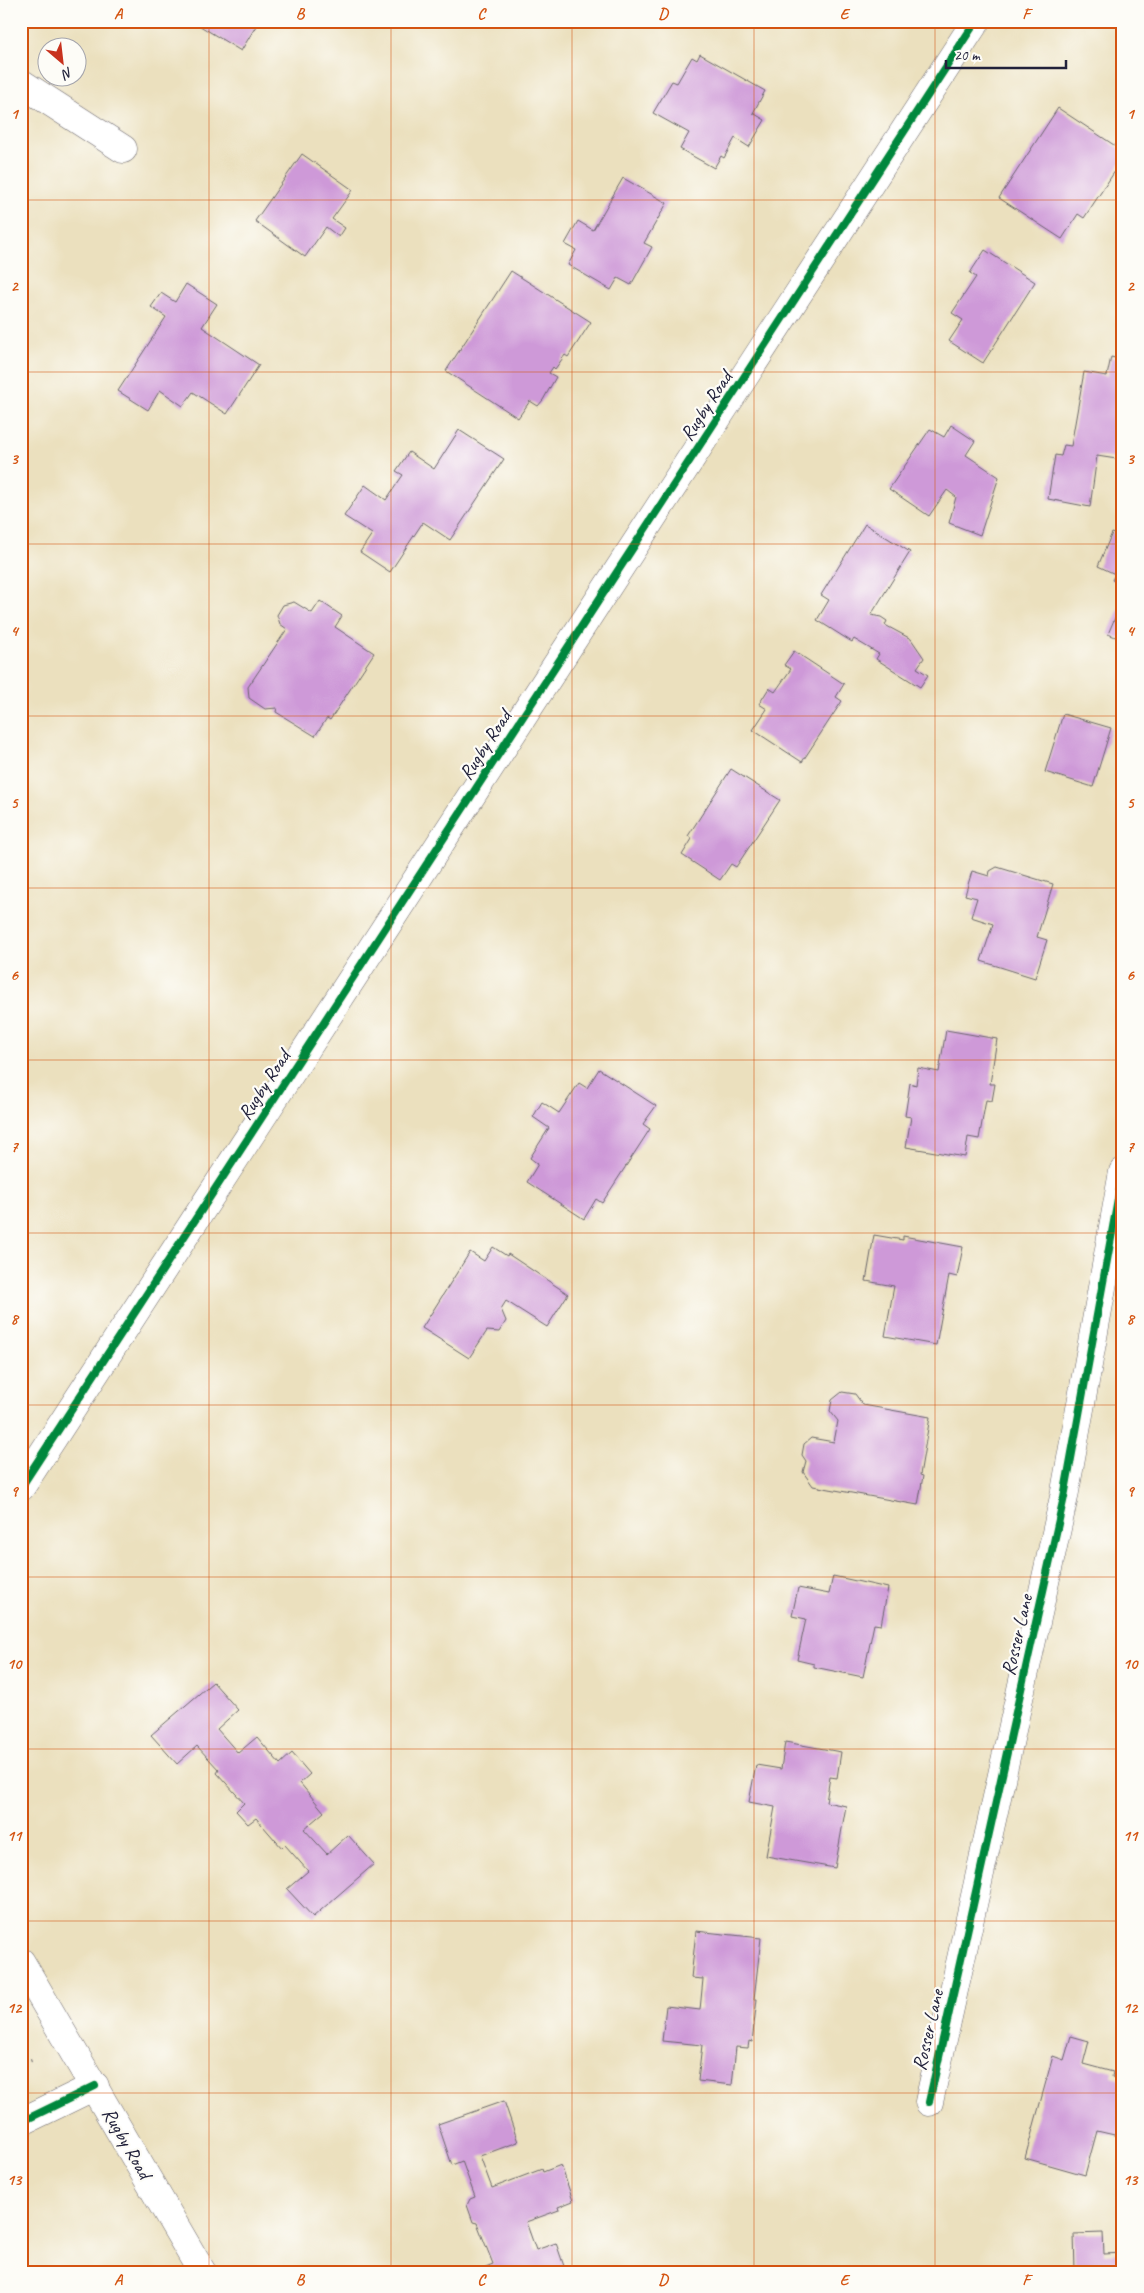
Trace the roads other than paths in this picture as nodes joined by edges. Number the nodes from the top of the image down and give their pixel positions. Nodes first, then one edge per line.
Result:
1 (976, 21) edge
2 (21, 83) edge
3 (123, 149) dead end
4 (1122, 1182) edge
5 (21, 1487) edge
6 (21, 1962) edge
7 (95, 2086) junction
8 (929, 2102) dead end
9 (21, 2122) edge
10 (202, 2272) edge

1 - 5 street, Rugby Road
2 - 3 street
4 - 8 street, Rosser Lane
6 - 7 street, Rugby Road
7 - 9 street
7 - 10 street, Rugby Road

